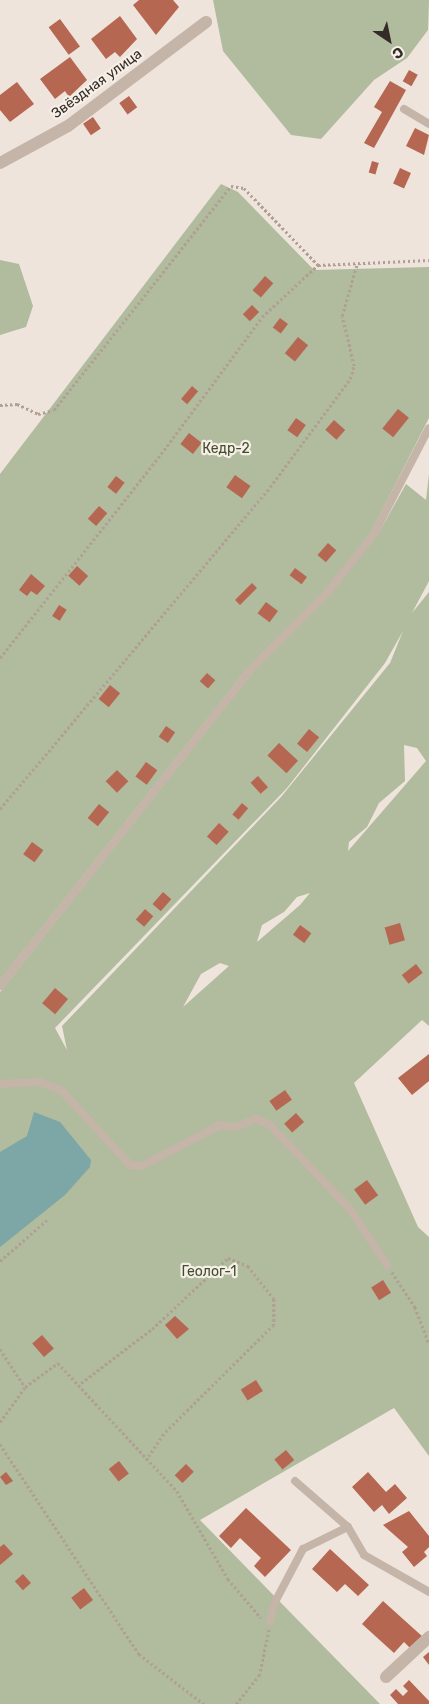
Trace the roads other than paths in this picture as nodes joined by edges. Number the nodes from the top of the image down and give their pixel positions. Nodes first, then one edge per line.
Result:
1 (206, 22) dead end
2 (404, 109) dead end
3 (429, 124) edge
4 (0, 163) edge
5 (429, 428) edge
6 (0, 986) edge
7 (0, 1084) edge
8 (387, 1264) road end
9 (295, 1481) dead end
10 (348, 1527) junction
11 (429, 1592) edge
12 (270, 1621) road end
13 (429, 1637) edge
14 (386, 1676) dead end

1 - 4 street, Звёздная улица
2 - 3 lane
5 - 6 lane
7 - 8 lane
9 - 10 lane
10 - 11 lane
10 - 12 lane
13 - 14 street

